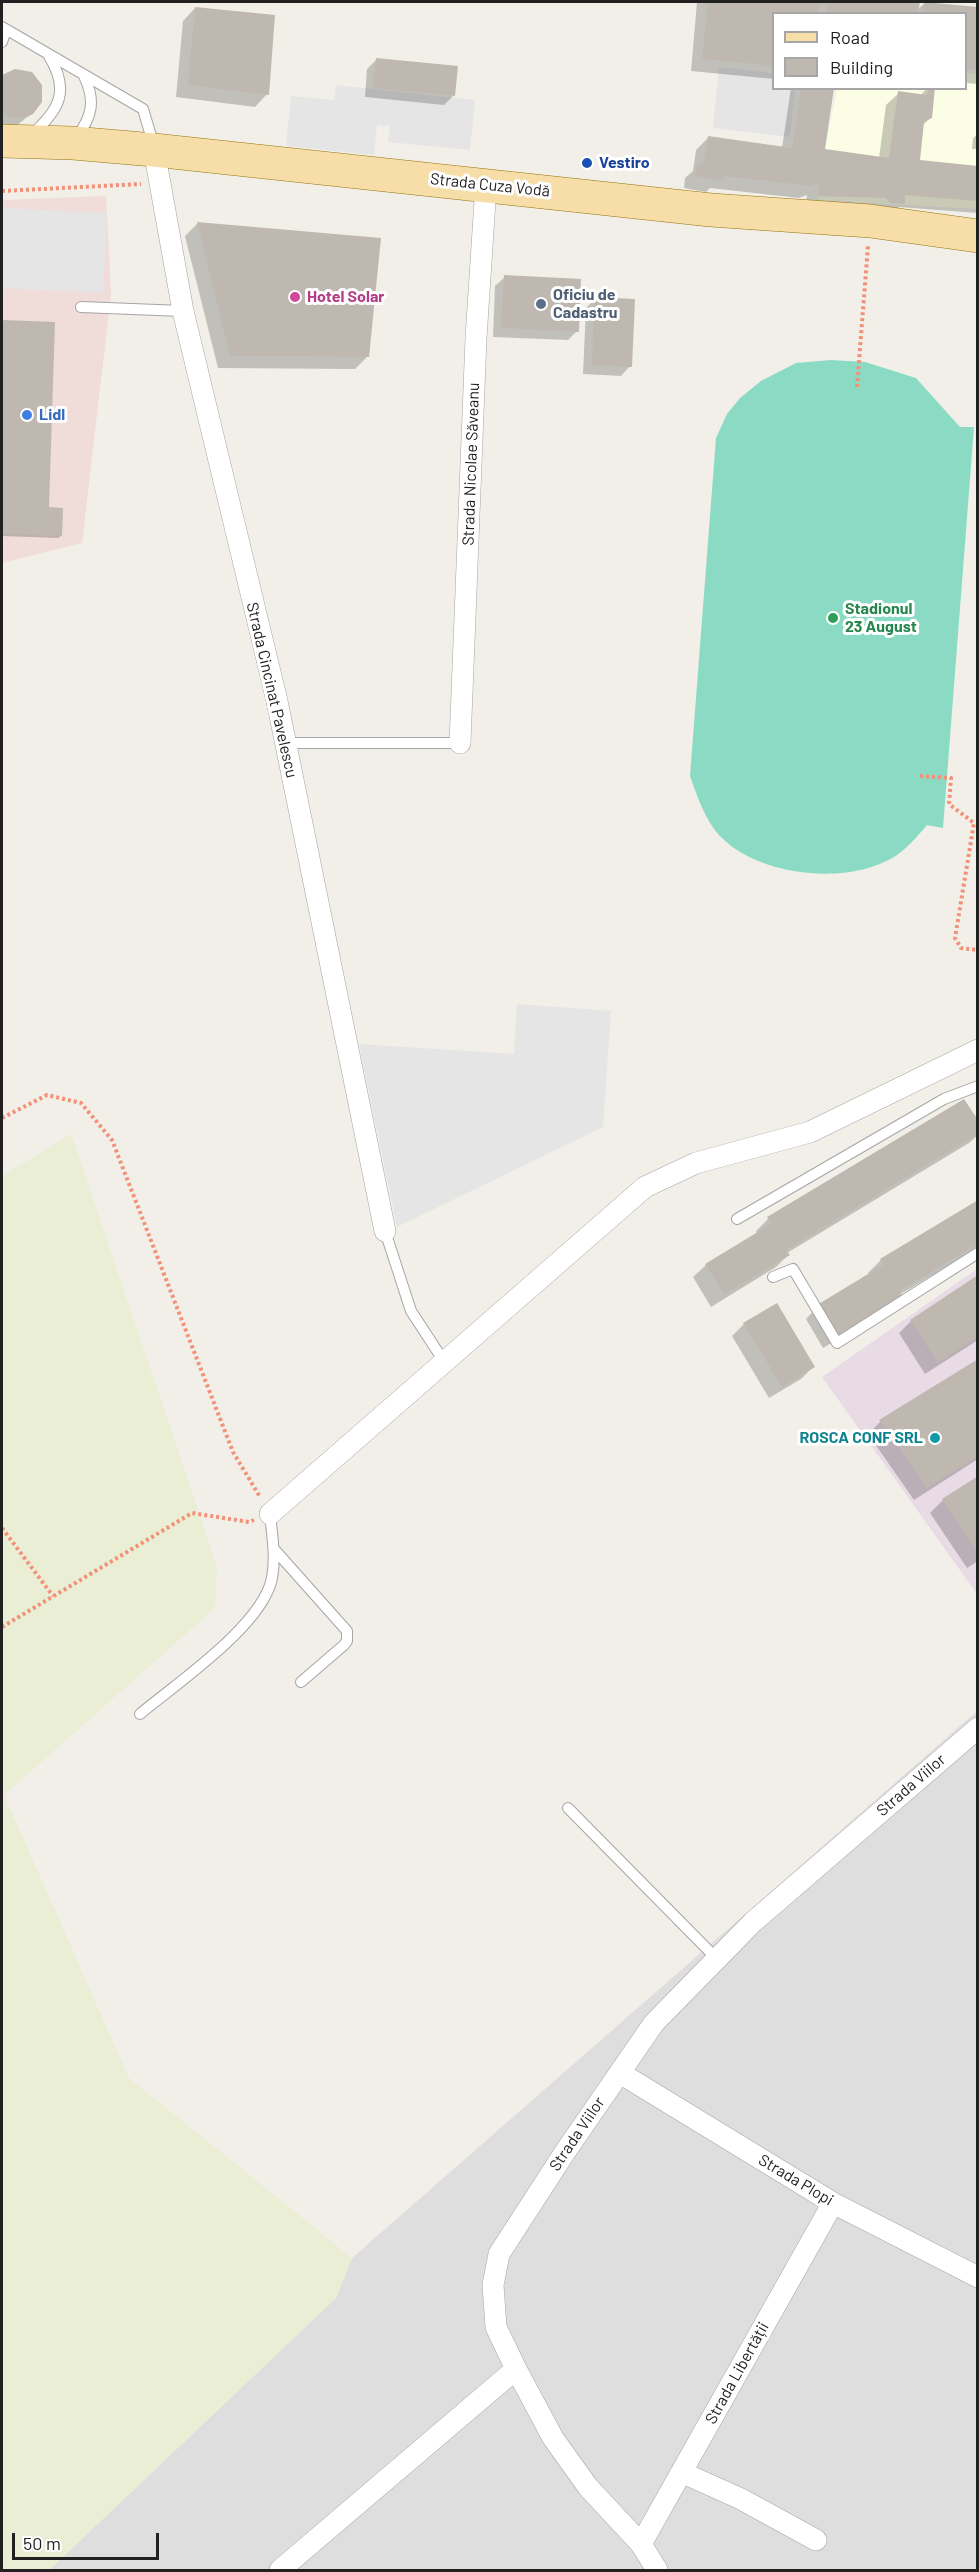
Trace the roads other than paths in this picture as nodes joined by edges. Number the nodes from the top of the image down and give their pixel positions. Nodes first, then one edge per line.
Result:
1 (3, 29) edge
2 (2, 42) edge
3 (47, 54) junction
4 (84, 76) junction
5 (12, 141) edge
6 (73, 143) junction
7 (154, 150) junction
8 (486, 185) junction
9 (978, 236) edge
10 (81, 307) dead end
11 (183, 311) junction
12 (285, 743) junction
13 (460, 743) joint
14 (978, 1050) edge
15 (978, 1086) edge
16 (737, 1219) dead end
17 (385, 1231) joint
18 (978, 1253) edge
19 (773, 1277) dead end
20 (445, 1363) junction
21 (270, 1514) joint
22 (274, 1549) junction
23 (301, 1682) dead end
24 (140, 1714) dead end
25 (978, 1728) edge
26 (568, 1808) dead end
27 (717, 1959) junction
28 (620, 2073) junction
29 (833, 2203) junction
30 (978, 2277) edge
31 (516, 2369) junction
32 (681, 2472) junction
33 (816, 2540) dead end
34 (641, 2544) junction
35 (280, 2571) edge
36 (657, 2571) edge

1 - 2 lane
1 - 3 lane
3 - 4 lane
3 - 5 lane
4 - 6 lane
4 - 7 lane
5 - 6 main road, Strada Cuza Vodă
6 - 7 main road, Strada Cuza Vodă
7 - 8 main road, Strada Cuza Vodă
7 - 11 street, Strada Cincinat Pavelescu
8 - 9 main road, Strada Cuza Vodă
8 - 13 street, Strada Nicolae Săveanu
10 - 11 lane
11 - 12 street, Strada Cincinat Pavelescu
12 - 13 lane
12 - 17 street, Strada Cincinat Pavelescu
14 - 20 street
15 - 16 lane
17 - 20 lane
18 - 19 lane
20 - 21 street
21 - 22 lane
22 - 23 lane
22 - 24 lane
25 - 27 street, Strada Viilor
26 - 27 lane
27 - 28 street, Strada Viilor
28 - 29 street, Strada Plopi
28 - 31 street, Strada Viilor
29 - 30 street, Strada Plopi
29 - 32 street, Strada Libertății
31 - 34 street
31 - 35 street
32 - 33 street
32 - 34 street, Strada Libertății
34 - 36 street

